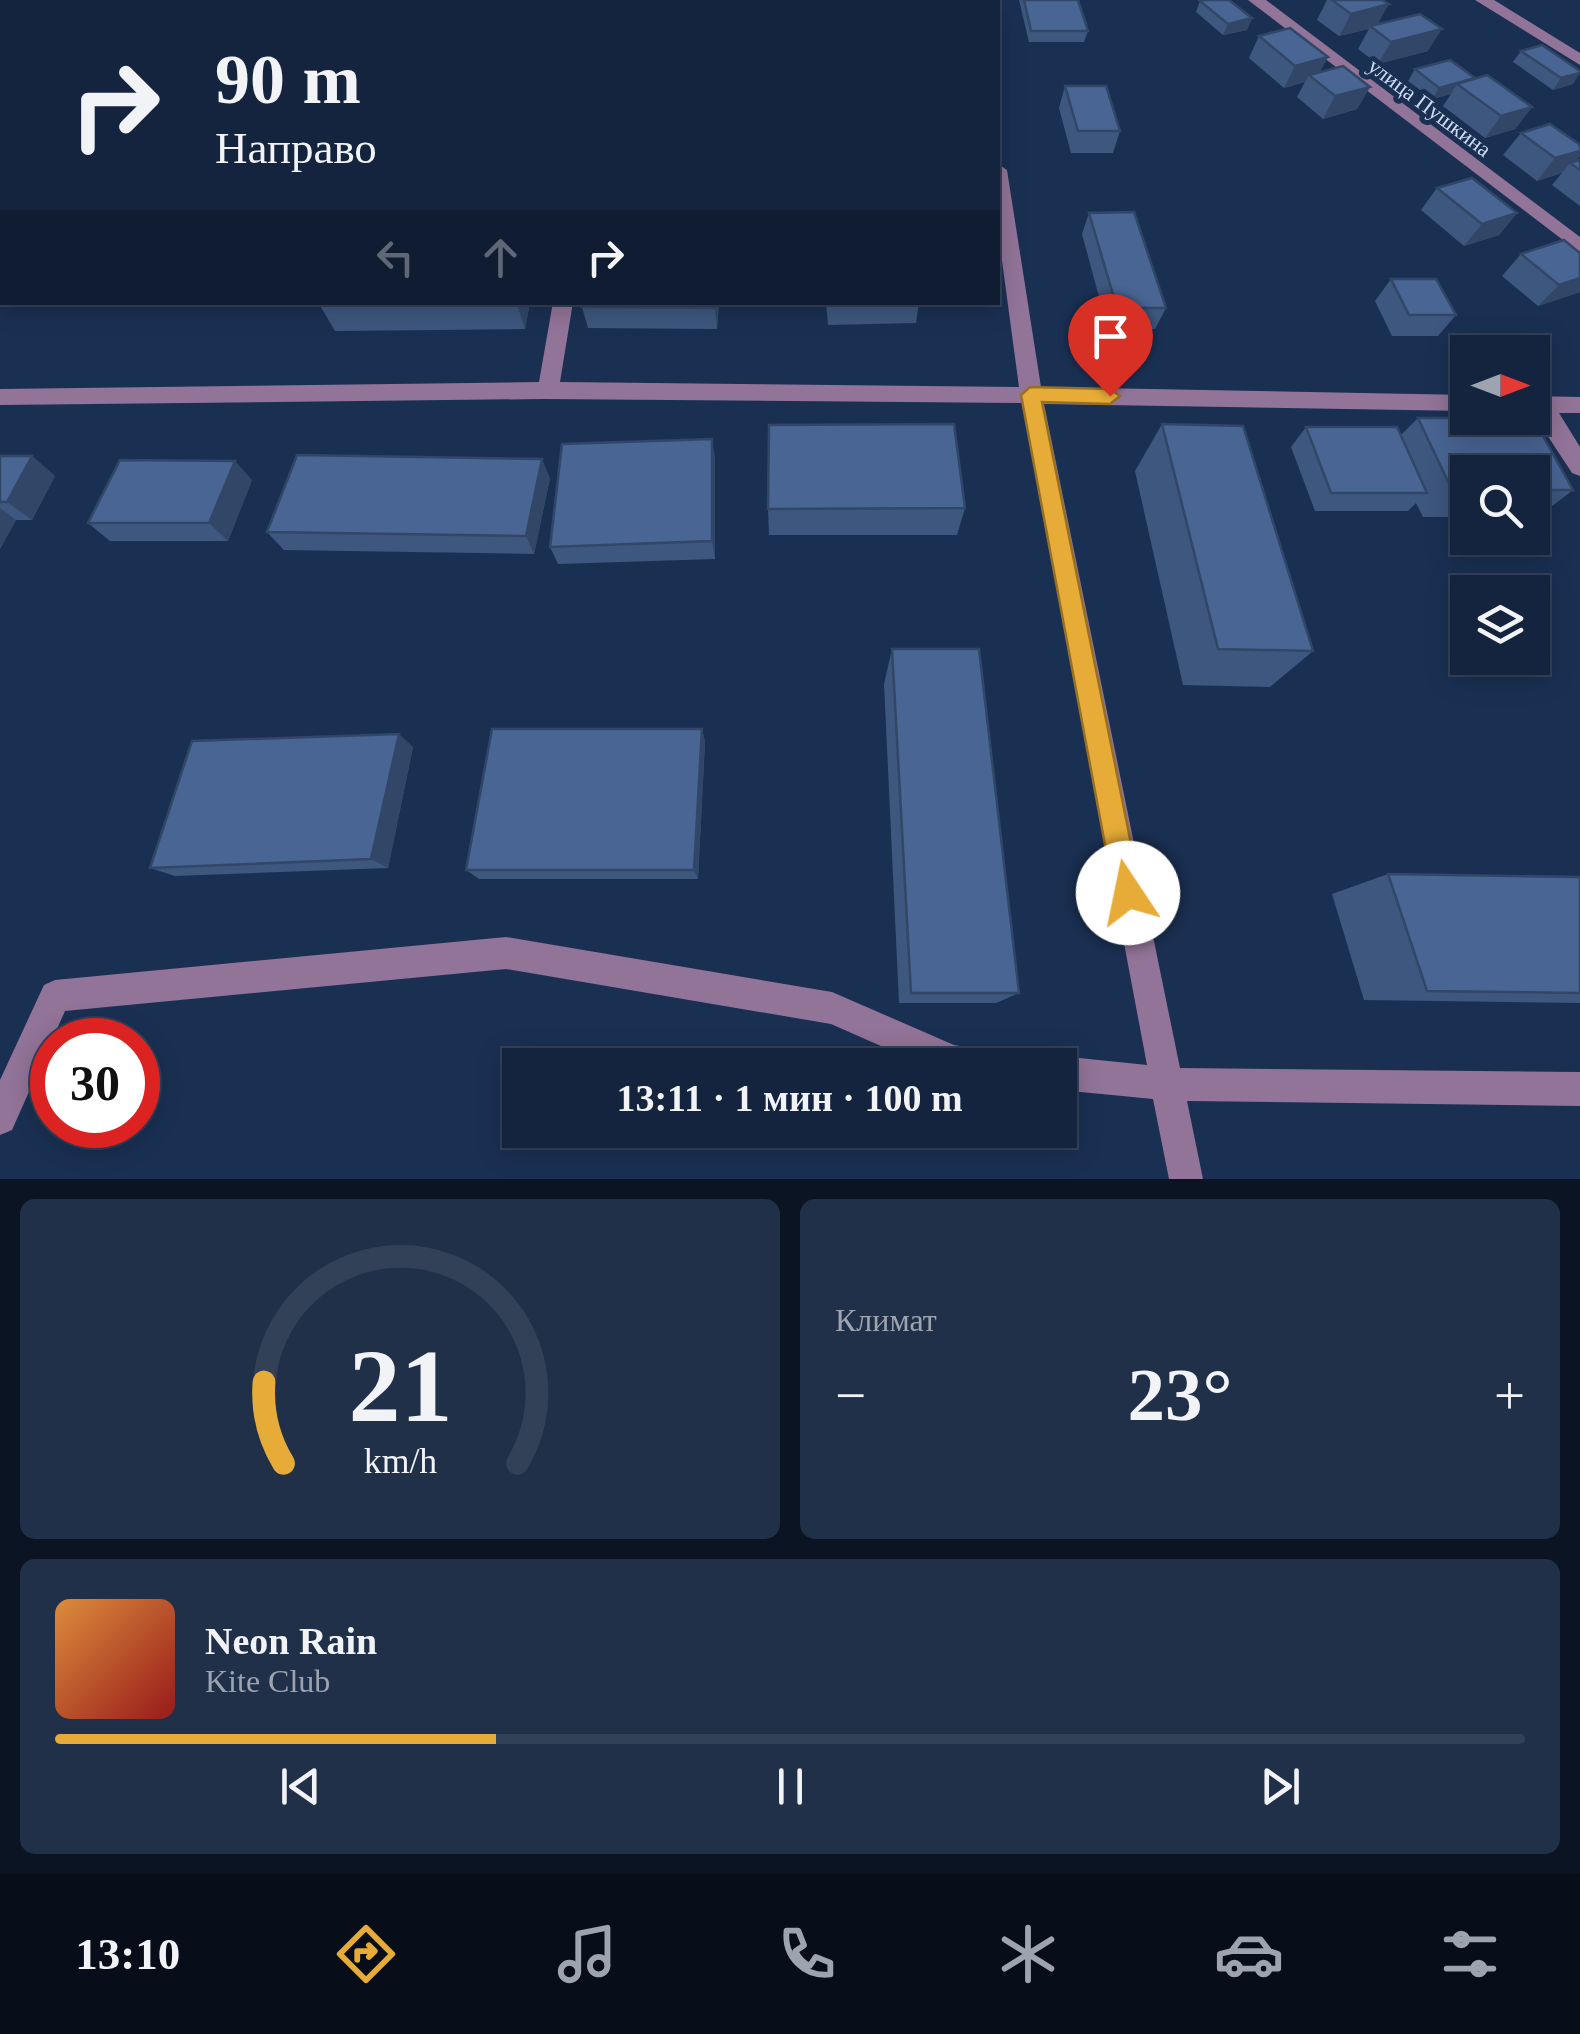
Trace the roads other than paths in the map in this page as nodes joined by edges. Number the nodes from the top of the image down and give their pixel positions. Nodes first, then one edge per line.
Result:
1 (1256, 0) edge
2 (1484, 0) edge
3 (1580, 60) edge
4 (1000, 184) edge
5 (1580, 247) edge
6 (562, 305) edge
7 (548, 392) junction
8 (1030, 395) junction
9 (0, 397) edge
10 (1450, 403) edge
11 (1550, 404) edge
12 (1580, 405) edge
13 (1550, 423) edge
14 (1580, 467) edge
15 (923, 1048) edge
16 (1077, 1075) edge
17 (1165, 1084) junction
18 (1580, 1089) edge
19 (0, 1118) edge
20 (1186, 1179) edge

1 - 5 street, улица Пушкина
2 - 3 street
4 - 8 street
6 - 7 street
7 - 8 street
7 - 9 street
8 - 10 street
8 - 17 street
11 - 12 street
13 - 14 street
15 - 19 street
16 - 17 street
17 - 18 street
17 - 20 street

